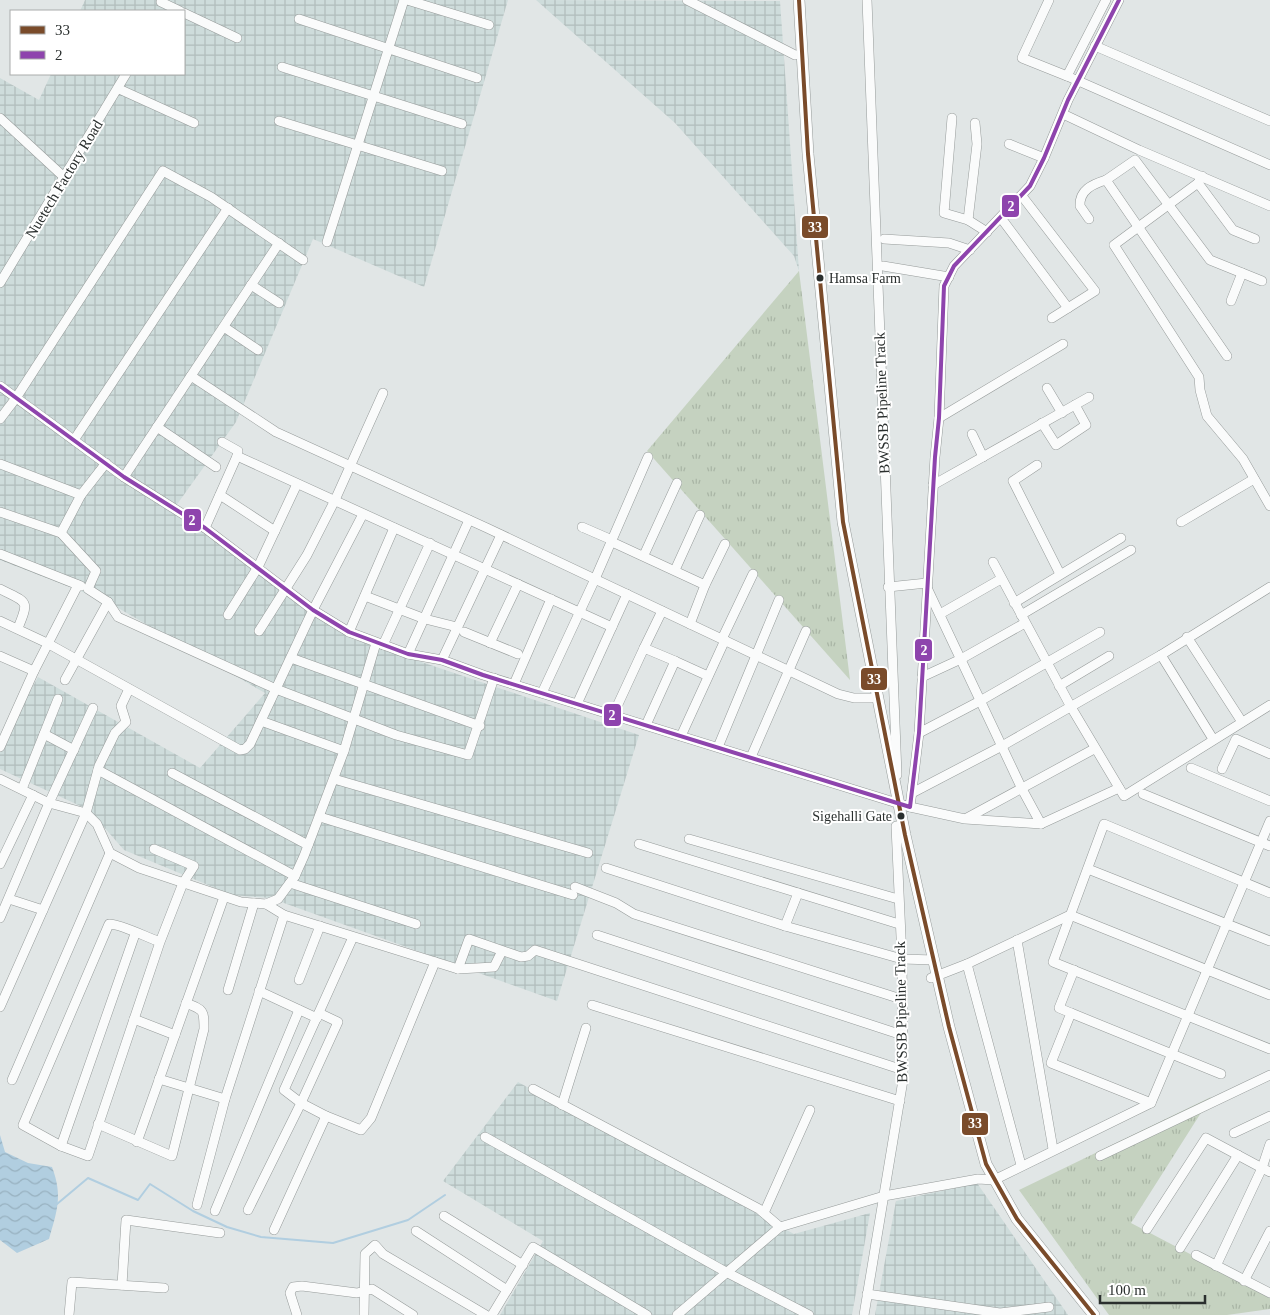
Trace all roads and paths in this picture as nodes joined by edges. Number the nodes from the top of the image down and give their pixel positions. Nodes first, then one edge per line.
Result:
1 (406, 0) edge
2 (687, 0) edge
3 (791, 0) edge
4 (799, 0) edge
5 (867, 0) edge
6 (1049, 0) edge
7 (1106, 0) edge
8 (1119, 0) edge
9 (161, 1) edge
10 (178, 10) edge
11 (185, 13) edge
12 (299, 19) dead end
13 (489, 25) dead end
14 (237, 38) dead end
15 (1095, 46) junction
16 (387, 48) junction
17 (794, 54) junction
18 (282, 67) dead end
19 (126, 75) edge
20 (1067, 76) junction
21 (477, 78) dead end
22 (1078, 80) junction
23 (119, 89) junction
24 (372, 95) junction
25 (1063, 114) junction
26 (0, 118) edge
27 (952, 118) dead end
28 (278, 121) dead end
29 (1270, 121) edge
30 (194, 123) dead end
31 (975, 123) dead end
32 (462, 124) dead end
33 (357, 144) junction
34 (1009, 144) dead end
35 (1044, 158) junction
36 (1270, 165) edge
37 (442, 172) dead end
38 (65, 178) junction
39 (1106, 180) junction
40 (1200, 180) junction
41 (1022, 196) junction
42 (1170, 204) junction
43 (1270, 206) edge
44 (228, 208) junction
45 (1001, 218) junction
46 (1090, 219) dead end
47 (968, 220) junction
48 (1138, 228) junction
49 (987, 232) junction
50 (884, 238) dead end
51 (1255, 238) dead end
52 (326, 242) dead end
53 (279, 243) junction
54 (970, 250) junction
55 (303, 260) dead end
56 (883, 266) dead end
57 (1242, 273) junction
58 (949, 276) junction
59 (1262, 281) dead end
60 (0, 283) edge
61 (251, 285) junction
62 (1231, 301) dead end
63 (279, 303) dead end
64 (1068, 308) junction
65 (1052, 318) dead end
66 (224, 326) junction
67 (1063, 344) dead end
68 (258, 350) dead end
69 (1227, 356) dead end
70 (190, 376) junction
71 (0, 386) edge
72 (1047, 388) dead end
73 (383, 393) dead end
74 (1089, 397) dead end
75 (16, 398) junction
76 (1075, 405) junction
77 (1062, 412) junction
78 (939, 418) junction
79 (0, 419) edge
80 (1042, 423) junction
81 (157, 427) junction
82 (972, 434) dead end
83 (74, 440) junction
84 (222, 442) dead end
85 (237, 456) junction
86 (648, 456) dead end
87 (983, 457) junction
88 (106, 463) junction
89 (0, 464) edge
90 (350, 465) junction
91 (1036, 465) dead end
92 (216, 467) dead end
93 (124, 477) junction
94 (1254, 479) junction
95 (677, 483) dead end
96 (298, 484) junction
97 (933, 485) junction
98 (81, 495) junction
99 (220, 495) junction
100 (335, 500) junction
101 (1270, 506) edge
102 (0, 512) edge
103 (363, 514) junction
104 (700, 515) dead end
105 (469, 520) junction
106 (1181, 522) dead end
107 (582, 527) dead end
108 (205, 528) junction
109 (394, 528) junction
110 (275, 531) junction
111 (61, 533) junction
112 (501, 535) junction
113 (1121, 538) dead end
114 (612, 541) junction
115 (430, 543) junction
116 (725, 544) dead end
117 (1130, 550) dead end
118 (0, 554) edge
119 (454, 555) junction
120 (644, 555) junction
121 (992, 562) dead end
122 (258, 567) junction
123 (487, 570) junction
124 (675, 570) junction
125 (753, 574) dead end
126 (1060, 574) junction
127 (595, 579) junction
128 (1001, 579) junction
129 (518, 584) junction
130 (78, 585) junction
131 (705, 585) junction
132 (927, 586) junction
133 (888, 587) junction
134 (1270, 588) edge
135 (88, 589) junction
136 (287, 589) junction
137 (0, 590) edge
138 (628, 594) junction
139 (365, 596) junction
140 (550, 599) junction
141 (779, 600) dead end
142 (108, 602) junction
143 (1014, 603) junction
144 (400, 608) junction
145 (313, 610) junction
146 (662, 610) junction
147 (580, 612) junction
148 (940, 614) junction
149 (228, 615) dead end
150 (425, 619) junction
151 (1023, 619) junction
152 (0, 621) edge
153 (690, 624) junction
154 (612, 627) junction
155 (18, 628) junction
156 (461, 629) junction
157 (259, 631) dead end
158 (806, 631) dead end
159 (349, 632) junction
160 (1100, 632) dead end
161 (1187, 637) junction
162 (724, 640) junction
163 (47, 643) junction
164 (490, 643) junction
165 (379, 644) junction
166 (644, 648) junction
167 (408, 654) junction
168 (518, 654) dead end
169 (756, 655) junction
170 (1161, 655) junction
171 (1109, 656) dead end
172 (1, 657) edge
173 (291, 658) junction
174 (961, 659) junction
175 (75, 660) junction
176 (442, 660) junction
177 (675, 661) junction
178 (1047, 662) junction
179 (788, 670) junction
180 (34, 671) junction
181 (708, 676) junction
182 (922, 677) junction
183 (494, 678) junction
184 (65, 680) dead end
185 (514, 684) junction
186 (363, 686) junction
187 (1059, 686) junction
188 (129, 689) junction
189 (276, 690) junction
190 (542, 693) junction
191 (871, 698) junction
192 (58, 699) dead end
193 (980, 701) junction
194 (577, 704) junction
195 (1270, 705) edge
196 (1071, 707) junction
197 (93, 708) dead end
198 (613, 715) junction
199 (353, 719) junction
200 (261, 721) junction
201 (1242, 722) junction
202 (646, 725) junction
203 (480, 726) junction
204 (919, 733) junction
205 (44, 734) junction
206 (681, 736) junction
207 (1213, 739) junction
208 (1002, 746) junction
209 (0, 747) edge
210 (718, 747) junction
211 (1094, 749) junction
212 (74, 750) junction
213 (344, 751) junction
214 (1270, 754) edge
215 (750, 757) junction
216 (1191, 768) dead end
217 (98, 770) junction
218 (1222, 770) dead end
219 (172, 772) dead end
220 (334, 779) junction
221 (1, 781) edge
222 (1119, 788) junction
223 (22, 789) junction
224 (1022, 789) junction
225 (912, 793) junction
226 (1143, 794) dead end
227 (33, 795) junction
228 (1270, 801) edge
229 (49, 803) junction
230 (900, 805) junction
231 (86, 813) junction
232 (320, 817) junction
233 (965, 819) junction
234 (1270, 821) edge
235 (1041, 824) junction
236 (896, 826) junction
237 (689, 839) dead end
238 (1261, 842) junction
239 (639, 844) dead end
240 (308, 845) junction
241 (1270, 846) edge
242 (154, 849) dead end
243 (110, 853) junction
244 (588, 853) dead end
245 (0, 864) edge
246 (606, 868) dead end
247 (1088, 868) junction
248 (292, 880) junction
249 (1244, 882) junction
250 (183, 883) junction
251 (1270, 892) edge
252 (798, 893) junction
253 (224, 897) junction
254 (9, 899) junction
255 (898, 899) junction
256 (254, 903) junction
257 (266, 904) junction
258 (43, 910) junction
259 (284, 915) junction
260 (1070, 916) junction
261 (0, 918) edge
262 (416, 924) dead end
263 (899, 924) junction
264 (1227, 924) junction
265 (320, 926) junction
266 (785, 926) junction
267 (135, 934) junction
268 (597, 935) dead end
269 (353, 936) junction
270 (1017, 940) junction
271 (1270, 941) edge
272 (160, 942) junction
273 (502, 951) junction
274 (902, 959) junction
275 (930, 961) junction
276 (435, 962) junction
277 (967, 964) junction
278 (458, 969) junction
279 (1074, 970) junction
280 (1207, 970) junction
281 (934, 977) junction
282 (299, 980) dead end
283 (228, 990) dead end
284 (259, 991) junction
285 (1270, 995) edge
286 (901, 999) junction
287 (186, 1003) junction
288 (592, 1005) dead end
289 (0, 1007) edge
290 (299, 1010) junction
291 (1071, 1013) junction
292 (318, 1015) junction
293 (1188, 1016) junction
294 (134, 1019) junction
295 (586, 1028) dead end
296 (175, 1035) junction
297 (902, 1035) junction
298 (1270, 1049) edge
299 (1172, 1054) junction
300 (904, 1070) junction
301 (1221, 1074) dead end
302 (1270, 1075) edge
303 (159, 1079) junction
304 (12, 1080) dead end
305 (190, 1089) junction
306 (533, 1090) dead end
307 (225, 1099) junction
308 (900, 1101) junction
309 (301, 1103) junction
310 (1151, 1103) junction
311 (562, 1105) junction
312 (810, 1110) dead end
313 (326, 1116) junction
314 (1270, 1116) edge
315 (98, 1124) junction
316 (1234, 1133) dead end
317 (485, 1137) dead end
318 (137, 1142) junction
319 (1270, 1144) edge
320 (61, 1146) junction
321 (1053, 1149) junction
322 (1238, 1155) junction
323 (1100, 1156) dead end
324 (1021, 1165) junction
325 (1266, 1170) edge
326 (991, 1179) junction
327 (884, 1196) junction
328 (197, 1205) dead end
329 (248, 1210) dead end
330 (215, 1211) dead end
331 (764, 1212) junction
332 (444, 1216) dead end
333 (780, 1227) junction
334 (1146, 1229) dead end
335 (274, 1230) dead end
336 (416, 1231) dead end
337 (1270, 1231) edge
338 (220, 1233) dead end
339 (1180, 1248) dead end
340 (1196, 1255) dead end
341 (523, 1265) junction
342 (1216, 1266) junction
343 (726, 1272) junction
344 (1244, 1281) junction
345 (122, 1285) junction
346 (164, 1288) dead end
347 (507, 1290) junction
348 (365, 1291) junction
349 (1270, 1293) edge
350 (868, 1294) junction
351 (1049, 1307) dead end
352 (69, 1315) edge
353 (297, 1315) edge
354 (364, 1315) edge
355 (413, 1315) edge
356 (486, 1315) edge
357 (492, 1315) edge
358 (646, 1315) edge
359 (677, 1315) edge
360 (809, 1315) edge
361 (864, 1315) edge
362 (1085, 1315) edge
363 (1094, 1315) edge

1 - 13 street
1 - 16 street
2 - 17 street
3 - 17 main road
4 - 230 main road
5 - 133 street, BWSSB Pipeline Track
6 - 20 street
7 - 20 street
8 - 15 street
9 - 10 street
11 - 14 street
12 - 16 street
15 - 22 street
15 - 29 street
16 - 21 street
16 - 24 street
17 - 191 main road
18 - 24 street
19 - 23 street, Nuetech Factory Road
20 - 22 street
22 - 25 street
22 - 36 street
23 - 30 street
23 - 38 street, Nuetech Factory Road
24 - 32 street
24 - 33 street
25 - 35 street
25 - 40 street
26 - 38 street
27 - 47 street
28 - 33 street
31 - 47 street
33 - 37 street
33 - 52 street
34 - 35 street
35 - 41 street
38 - 60 street, Nuetech Factory Road
39 - 42 street
39 - 46 street
39 - 48 street
40 - 42 street
40 - 43 street
40 - 51 street
41 - 45 street
41 - 64 street
42 - 48 street
42 - 57 street
44 - 53 street
44 - 75 street
44 - 83 street
45 - 49 street
45 - 64 street
47 - 49 street
48 - 69 street
48 - 94 street
49 - 54 street
50 - 54 street
53 - 55 street
53 - 61 street
54 - 58 street
56 - 58 street
57 - 59 street
57 - 62 street
58 - 78 street
61 - 63 street
61 - 66 street
64 - 65 street
66 - 68 street
66 - 70 street
67 - 78 street
70 - 81 street
70 - 90 street
71 - 75 street
72 - 77 street
73 - 90 street
74 - 76 street
75 - 79 street
75 - 83 street
76 - 77 street
76 - 80 street
77 - 80 street
78 - 97 street
80 - 87 street
81 - 92 street
81 - 93 street
82 - 87 street
83 - 88 street
84 - 85 street
85 - 96 street
85 - 99 street
86 - 114 street
87 - 97 street
88 - 93 street
88 - 98 street
89 - 98 street
90 - 100 street
90 - 105 street
91 - 126 street
93 - 108 street
94 - 101 street
94 - 106 street
95 - 120 street
96 - 100 street
96 - 110 street
97 - 132 street
98 - 111 street
99 - 108 street
99 - 110 street
100 - 103 street
100 - 136 street
102 - 111 street
103 - 109 street
103 - 145 street
104 - 124 street
105 - 112 street
105 - 119 street
107 - 114 street
108 - 122 street
109 - 115 street
109 - 139 street
110 - 122 street
111 - 135 street
112 - 123 street
112 - 127 street
113 - 126 street
114 - 120 street
114 - 127 street
115 - 119 street
115 - 144 street
116 - 131 street
117 - 151 street
118 - 130 street
119 - 123 street
119 - 150 street
120 - 124 street
121 - 128 street
122 - 136 street
122 - 149 street
123 - 129 street
123 - 156 street
124 - 131 street
125 - 162 street
126 - 143 street
127 - 138 street
127 - 147 street
128 - 143 street
128 - 148 street
129 - 140 street
129 - 164 street
130 - 135 street
130 - 163 street
131 - 153 street
132 - 133 street
132 - 148 street
132 - 182 street
133 - 230 street, BWSSB Pipeline Track
134 - 161 street
135 - 142 street
136 - 145 street
136 - 157 street
137 - 155 street
138 - 146 street
138 - 154 street
139 - 144 street
139 - 159 street
140 - 147 street
140 - 185 street
141 - 169 street
142 - 175 street
142 - 189 street
143 - 151 street
144 - 150 street
144 - 165 street
145 - 159 street
145 - 173 street
146 - 153 street
146 - 166 street
147 - 154 street
147 - 190 street
148 - 174 street
150 - 156 street
150 - 167 street
151 - 174 street
151 - 178 street
152 - 155 street
153 - 162 street
154 - 194 street
155 - 163 street
156 - 164 street
156 - 176 street
158 - 179 street
159 - 165 street
160 - 178 street
161 - 170 street
161 - 201 street
162 - 169 street
162 - 181 street
163 - 175 street
163 - 180 street
164 - 168 street
165 - 167 street
165 - 186 street
166 - 177 street
166 - 198 street
167 - 176 street
169 - 179 street
169 - 210 street
170 - 196 street
170 - 207 street
171 - 187 street
172 - 180 street
173 - 186 street
173 - 189 street
174 - 182 street
174 - 193 street
175 - 184 street
175 - 188 street
176 - 183 street
177 - 181 street
177 - 202 street
178 - 187 street
178 - 193 street
179 - 191 street
179 - 215 street
180 - 209 street
181 - 206 street
182 - 204 street
183 - 185 street
183 - 203 street
185 - 190 street
186 - 199 street
186 - 203 street
187 - 196 street
188 - 200 street
188 - 217 street
189 - 199 street
189 - 200 street
190 - 194 street
191 - 230 main road
192 - 205 street
193 - 204 street
193 - 208 street
194 - 198 street
195 - 201 street
196 - 208 street
196 - 211 street
197 - 212 street
198 - 202 street
199 - 203 street
199 - 213 street
200 - 213 street
201 - 207 street
202 - 206 street
204 - 225 street
205 - 212 street
205 - 223 street
206 - 210 street
207 - 222 street
208 - 224 street
208 - 225 street
210 - 215 street
211 - 222 street
211 - 224 street
212 - 229 street
213 - 220 street
214 - 218 street
215 - 230 street
216 - 228 street
217 - 231 street
217 - 248 street
219 - 240 street
220 - 232 street
220 - 244 street
221 - 223 street
222 - 235 street
223 - 227 street
224 - 233 street
224 - 235 street
225 - 230 street
226 - 238 street
227 - 229 street
227 - 245 street
229 - 231 street
229 - 254 street
230 - 233 street
230 - 236 main road
230 - 275 main road
231 - 243 street
231 - 258 street
232 - 240 street
232 - 286 street
233 - 235 street
234 - 238 street
236 - 255 street, BWSSB Pipeline Track
236 - 275 main road
237 - 255 street
238 - 241 street
238 - 249 street
239 - 252 street
240 - 248 street
242 - 250 street
243 - 250 street
243 - 304 street
246 - 266 street
247 - 249 street
247 - 260 street
247 - 264 street
248 - 257 street
248 - 262 street
249 - 251 street
249 - 264 street
250 - 253 street
250 - 272 street
252 - 263 street
252 - 266 street
253 - 256 street
253 - 287 street
254 - 258 street
254 - 261 street
255 - 263 street, BWSSB Pipeline Track
256 - 257 street
256 - 283 street
257 - 259 street
258 - 289 street
259 - 265 street
259 - 284 street
260 - 270 street
260 - 279 street
260 - 280 street
263 - 274 street, BWSSB Pipeline Track
264 - 271 street
264 - 280 street
265 - 269 street
265 - 282 street
266 - 274 street
267 - 272 street
267 - 320 street
267 - 320 street
268 - 297 street
269 - 276 street
269 - 292 street
270 - 277 street
270 - 321 street
272 - 294 street
273 - 278 street
273 - 278 street
273 - 300 street
274 - 275 street
274 - 286 street, BWSSB Pipeline Track
275 - 281 main road
276 - 278 street
276 - 313 street
277 - 281 street
277 - 324 street
279 - 291 street
279 - 293 street
280 - 285 street
280 - 293 street
281 - 326 main road
284 - 290 street
284 - 307 street
286 - 297 street, BWSSB Pipeline Track
287 - 296 street
287 - 305 street
288 - 308 street
290 - 292 street
290 - 330 street
291 - 299 street
291 - 310 street
292 - 309 street
292 - 309 street
293 - 298 street
293 - 299 street
294 - 296 street
294 - 315 street
295 - 311 street
296 - 303 street
297 - 300 street, BWSSB Pipeline Track
299 - 301 street
299 - 310 street
300 - 308 street, BWSSB Pipeline Track
302 - 323 street
303 - 305 street
303 - 318 street
305 - 307 street
305 - 318 street
306 - 311 street
307 - 328 street
308 - 327 street, BWSSB Pipeline Track
309 - 313 street
309 - 329 street
310 - 321 street
311 - 331 street
312 - 331 street
313 - 335 street
314 - 316 street
315 - 318 street
315 - 320 street
317 - 343 street
319 - 325 street
321 - 324 street
322 - 325 street
322 - 334 street
322 - 339 street
324 - 326 street
325 - 342 street
326 - 327 street
326 - 362 main road
326 - 363 main road
327 - 333 street
327 - 350 street, BWSSB Pipeline Track
331 - 333 street
332 - 341 street
333 - 343 street
336 - 347 street
337 - 344 street
338 - 345 street
340 - 342 street
341 - 347 street
341 - 358 street
342 - 344 street
343 - 359 street
343 - 360 street
344 - 349 street
345 - 346 street
345 - 352 street
347 - 357 street
348 - 353 street
348 - 354 street
348 - 355 street
348 - 356 street
350 - 351 street
350 - 361 street, BWSSB Pipeline Track

